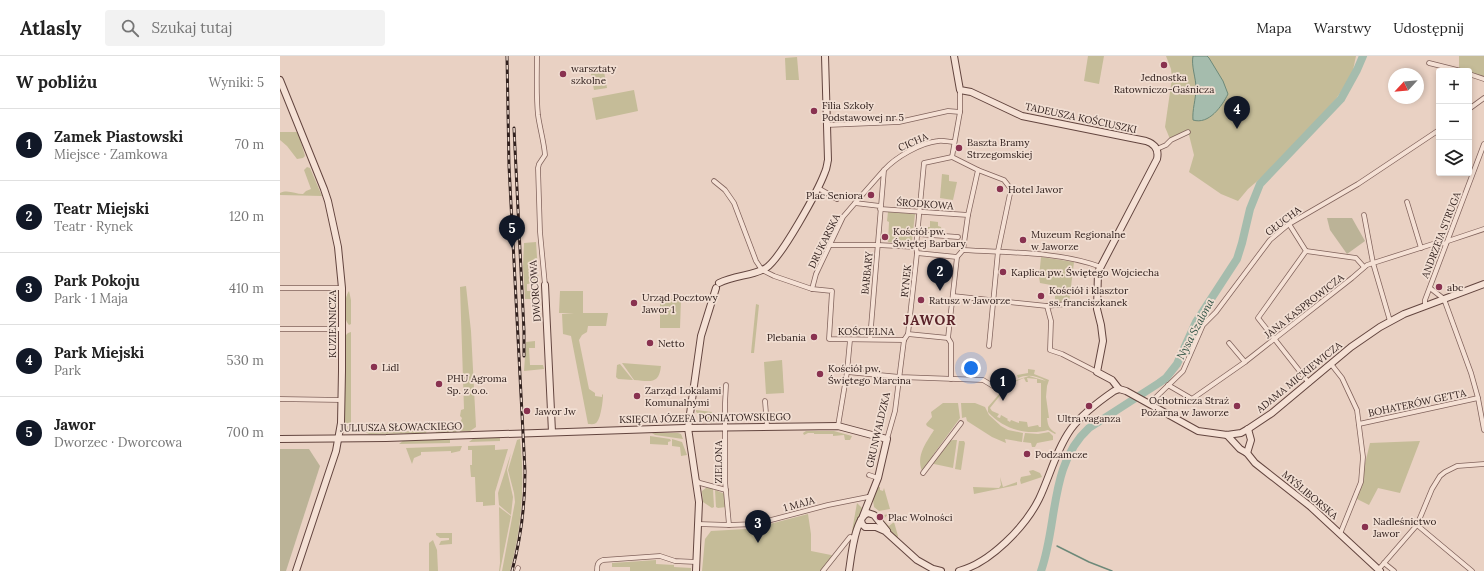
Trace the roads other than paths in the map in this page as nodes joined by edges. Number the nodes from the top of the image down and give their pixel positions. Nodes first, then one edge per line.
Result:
1 (536, 56) edge
2 (825, 56) edge
3 (954, 56) edge
4 (1429, 63) dead end
5 (1449, 68) edge
6 (1472, 75) edge
7 (1484, 79) edge
8 (280, 80) edge
9 (960, 90) junction
10 (1484, 98) edge
11 (1472, 107) edge
12 (960, 112) junction
13 (827, 125) junction
14 (1188, 132) dead end
15 (1436, 132) edge
16 (954, 142) junction
17 (1484, 144) edge
18 (1155, 147) junction
19 (952, 157) junction
20 (884, 170) junction
21 (978, 170) junction
22 (714, 181) dead end
23 (818, 188) junction
24 (837, 199) dead end
25 (1407, 202) dead end
26 (855, 203) junction
27 (880, 207) junction
28 (919, 212) junction
29 (968, 215) junction
30 (1364, 215) dead end
31 (1289, 224) junction
32 (1484, 229) edge
33 (917, 234) junction
34 (958, 237) dead end
35 (1447, 243) junction
36 (830, 245) junction
37 (878, 245) junction
38 (916, 247) junction
39 (1421, 248) junction
40 (963, 250) junction
41 (998, 251) junction
42 (1306, 251) junction
43 (916, 253) junction
44 (957, 257) junction
45 (1373, 263) junction
46 (1101, 266) junction
47 (1364, 267) junction
48 (762, 270) junction
49 (1484, 284) edge
50 (545, 285) joint
51 (280, 288) edge
52 (342, 288) junction
53 (1430, 288) junction
54 (812, 289) junction
55 (953, 296) junction
56 (993, 299) junction
57 (1444, 299) junction
58 (1066, 304) dead end
59 (1047, 306) junction
60 (1425, 306) junction
61 (1390, 321) junction
62 (280, 329) edge
63 (342, 329) junction
64 (908, 334) junction
65 (948, 338) junction
66 (870, 339) junction
67 (1273, 339) junction
68 (850, 340) junction
69 (904, 340) junction
70 (1229, 343) dead end
71 (989, 346) dead end
72 (1244, 362) junction
73 (1331, 364) junction
74 (847, 372) junction
75 (1097, 372) junction
76 (900, 377) junction
77 (951, 379) junction
78 (1309, 383) junction
79 (1168, 384) junction
80 (726, 386) dead end
81 (1119, 389) junction
82 (1003, 392) dead end
83 (1478, 398) junction
84 (280, 399) edge
85 (341, 400) junction
86 (765, 401) dead end
87 (1148, 403) junction
88 (961, 423) dead end
89 (1359, 424) junction
90 (767, 426) junction
91 (838, 426) junction
92 (726, 427) junction
93 (688, 428) junction
94 (1248, 429) junction
95 (1484, 430) edge
96 (523, 432) joint
97 (552, 432) junction
98 (1227, 435) junction
99 (338, 438) junction
100 (280, 439) edge
101 (887, 439) junction
102 (1247, 453) junction
103 (1484, 464) edge
104 (923, 473) dead end
105 (869, 475) dead end
106 (878, 478) junction
107 (695, 480) junction
108 (726, 490) junction
109 (870, 499) junction
110 (856, 500) junction
111 (866, 507) junction
112 (875, 516) junction
113 (862, 518) junction
114 (698, 524) junction
115 (729, 525) junction
116 (1416, 525) junction
117 (865, 527) junction
118 (872, 527) junction
119 (1340, 534) junction
120 (890, 535) junction
121 (852, 538) junction
122 (696, 562) junction
123 (1384, 563) junction
124 (1379, 570) edge
125 (296, 571) edge
126 (597, 571) edge
127 (696, 571) edge
128 (823, 571) edge
129 (849, 571) edge
130 (941, 571) edge
131 (959, 571) edge
132 (1394, 571) edge
133 (1472, 571) edge

1 - 50 street, DWORCOWA
2 - 13 street
3 - 9 street
4 - 5 street
6 - 7 street
8 - 52 street, KUZIENNICZA
9 - 12 street
9 - 18 street, TADEUSZA KOŚCIUSZKI
10 - 11 street
12 - 13 street
12 - 16 street
13 - 23 street
14 - 18 street
15 - 31 street, GŁUCHA
16 - 19 street
16 - 20 street, CICHA
17 - 35 street, ANDRZEJA STRUGA
18 - 46 street
19 - 21 street
19 - 28 street, RYNEK
20 - 26 street
20 - 27 street
21 - 29 street
21 - 41 street
22 - 48 street
23 - 24 street
23 - 48 street
25 - 39 street
26 - 27 street
26 - 36 street, DRUKARSKA
27 - 28 street, ŚRODKOWA
27 - 37 street, BARBARY
28 - 29 street, ŚRODKOWA
28 - 33 street, RYNEK
29 - 40 street
30 - 45 street
31 - 42 street
31 - 79 street, GŁUCHA
32 - 35 street, JANA KASPROWICZA
33 - 34 street
33 - 38 street, RYNEK
35 - 39 street, JANA KASPROWICZA
35 - 53 street, ANDRZEJA STRUGA
36 - 37 street
36 - 54 street, DRUKARSKA
37 - 38 street
37 - 66 street, BARBARY
38 - 43 street, RYNEK
39 - 45 street, JANA KASPROWICZA
40 - 41 street
40 - 44 street
41 - 46 street
41 - 56 street
42 - 47 street
42 - 67 street
43 - 44 street, RYNEK
43 - 64 street, RYNEK
44 - 55 street
45 - 47 street, JANA KASPROWICZA
45 - 61 street
46 - 75 street
47 - 67 street, JANA KASPROWICZA
48 - 54 street
48 - 93 street
49 - 57 street, ADAMA MICKIEWICZA
50 - 97 street, DWORCOWA
51 - 52 street
52 - 63 street, KUZIENNICZA
53 - 57 street, ANDRZEJA STRUGA
53 - 60 street, ANDRZEJA STRUGA
54 - 68 street, KOŚCIELNA
55 - 56 street
55 - 65 street
56 - 59 street
56 - 71 street
57 - 60 street, ADAMA MICKIEWICZA
57 - 83 street, BOHATERÓW GETTA
58 - 59 street
59 - 75 street
60 - 61 street, ADAMA MICKIEWICZA
61 - 73 street, ADAMA MICKIEWICZA
62 - 63 street
63 - 85 street, KUZIENNICZA
64 - 65 street
64 - 69 street, RYNEK
65 - 77 street
66 - 68 street, KOŚCIELNA
66 - 69 street, KOŚCIELNA
67 - 72 street, JANA KASPROWICZA
67 - 78 street
68 - 74 street
69 - 76 street, GRUNWALDZKA
70 - 72 street
72 - 79 street, JANA KASPROWICZA
73 - 78 street, ADAMA MICKIEWICZA
73 - 89 street, BOHATERÓW GETTA
74 - 76 street
74 - 91 street
75 - 81 street
76 - 77 street
76 - 101 street, GRUNWALDZKA
77 - 82 street
78 - 94 street, ADAMA MICKIEWICZA
79 - 87 street, GŁUCHA
80 - 92 street, ZIELONA
81 - 87 street, ADAMA MICKIEWICZA
81 - 131 street
83 - 89 street, BOHATERÓW GETTA
83 - 95 street, BOHATERÓW GETTA
84 - 85 street
85 - 99 street, KUZIENNICZA
86 - 90 street
87 - 98 street, ADAMA MICKIEWICZA
88 - 104 street
89 - 119 street, BOHATERÓW GETTA
90 - 91 street, KSIĘCIA JÓZEFA PONIATOWSKIEGO
90 - 92 street, KSIĘCIA JÓZEFA PONIATOWSKIEGO
91 - 101 street, KSIĘCIA JÓZEFA PONIATOWSKIEGO
92 - 93 street, KSIĘCIA JÓZEFA PONIATOWSKIEGO
92 - 108 street, ZIELONA
93 - 97 street, KSIĘCIA JÓZEFA PONIATOWSKIEGO
93 - 107 street
94 - 98 street, ADAMA MICKIEWICZA
94 - 102 street
96 - 97 street, KSIĘCIA JÓZEFA PONIATOWSKIEGO
96 - 99 street, JULIUSZA SŁOWACKIEGO
98 - 102 street, MYŚLIBORSKA
99 - 100 street, JULIUSZA SŁOWACKIEGO
99 - 125 street, KUZIENNICZA
101 - 106 street, GRUNWALDZKA
102 - 119 street, MYŚLIBORSKA
103 - 116 street
105 - 106 street
106 - 109 street, GRUNWALDZKA
107 - 108 street, ZIELONA
107 - 114 street
108 - 115 street, ZIELONA
109 - 110 street, 1 MAJA
109 - 111 street
109 - 112 street
110 - 111 street
110 - 115 street, 1 MAJA
111 - 113 street
112 - 113 street
112 - 118 street
112 - 120 street
113 - 117 street
113 - 121 street
114 - 115 street, 1 MAJA
114 - 122 street
116 - 123 street
116 - 133 street
117 - 118 street
117 - 121 street
118 - 120 street
119 - 124 street, MYŚLIBORSKA
120 - 130 street
121 - 128 street
121 - 129 street
122 - 126 street
122 - 127 street
123 - 124 street
123 - 132 street

